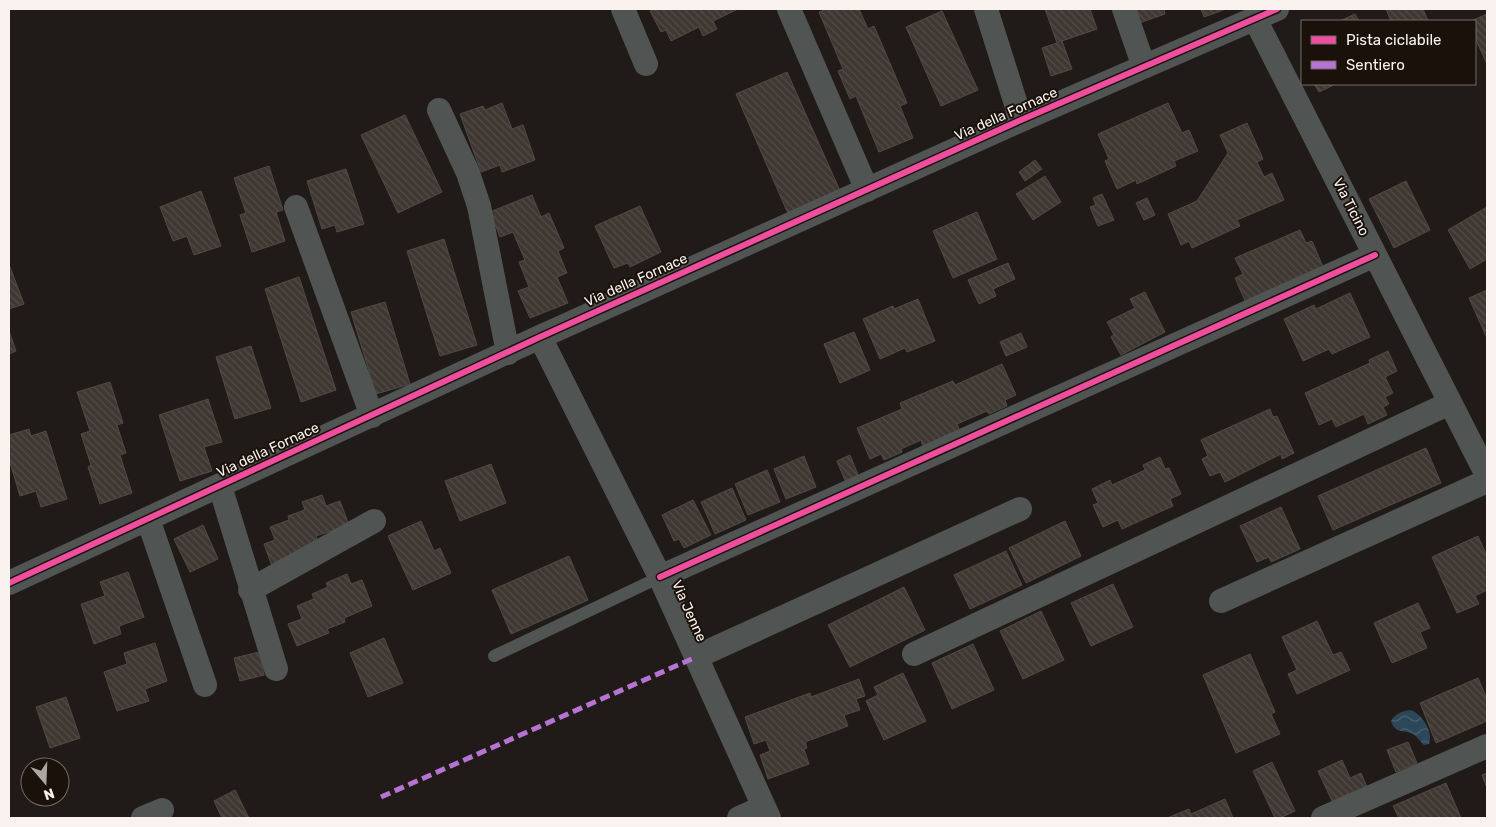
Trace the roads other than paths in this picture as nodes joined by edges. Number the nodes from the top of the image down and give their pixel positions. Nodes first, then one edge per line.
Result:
1 (623, 9) edge
2 (789, 9) edge
3 (986, 9) edge
4 (1124, 9) edge
5 (1278, 9) edge
6 (1255, 19) junction
7 (646, 64) dead end
8 (1144, 67) junction
9 (440, 110) dead end
10 (1021, 120) junction
11 (867, 190) junction
12 (296, 207) dead end
13 (1375, 255) junction
14 (540, 337) junction
15 (508, 353) junction
16 (1450, 403) junction
17 (372, 416) junction
18 (1487, 476) edge
19 (1487, 481) edge
20 (220, 486) junction
21 (1020, 509) dead end
22 (148, 519) junction
23 (374, 521) dead end
24 (660, 577) junction
25 (9, 583) edge
26 (250, 590) junction
27 (1221, 601) dead end
28 (914, 654) dead end
29 (494, 656) dead end
30 (696, 657) junction
31 (276, 669) dead end
32 (205, 685) dead end
33 (1487, 746) edge
34 (767, 813) edge
35 (739, 818) edge
36 (1323, 818) edge

1 - 7 street
2 - 11 street
3 - 10 street
4 - 8 street
5 - 6 street, Via della Fornace
6 - 8 street, Via della Fornace
6 - 13 street, Via Ticino
8 - 10 street, Via della Fornace
9 - 15 street
10 - 11 street, Via della Fornace
11 - 14 street, Via della Fornace
12 - 17 street
13 - 16 street, Via Ticino
13 - 24 street
14 - 15 street, Via della Fornace
14 - 24 street, Via Jenne
15 - 17 street, Via della Fornace
16 - 18 street, Via Ticino
16 - 28 street
17 - 20 street, Via della Fornace
19 - 27 street
20 - 22 street, Via della Fornace
20 - 26 street
21 - 30 street
22 - 25 street, Via della Fornace
22 - 32 street
23 - 26 street
24 - 29 lane
24 - 30 street, Via Jenne
26 - 31 street
30 - 34 street, Via Jenne
33 - 36 street
34 - 35 street

